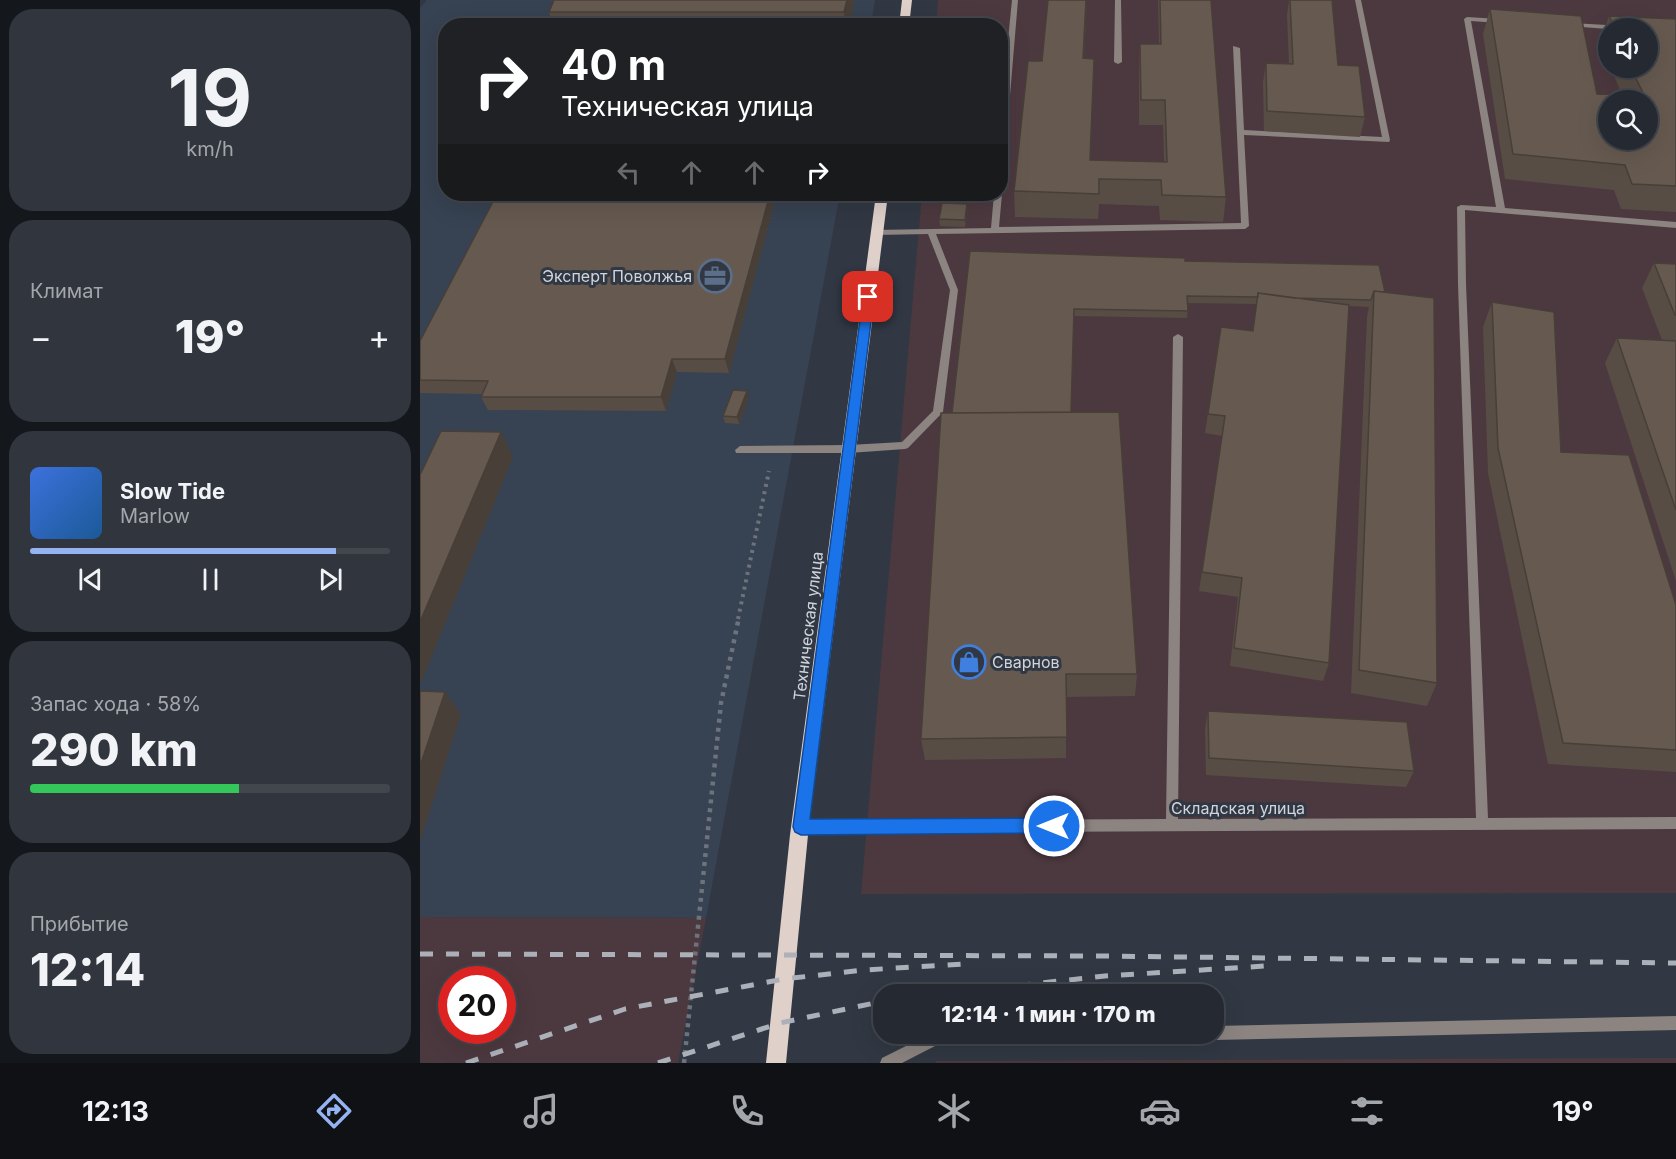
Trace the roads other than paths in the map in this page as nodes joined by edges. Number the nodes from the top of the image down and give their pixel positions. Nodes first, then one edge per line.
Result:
1 (908, 0) edge
2 (1015, 0) edge
3 (1118, 0) edge
4 (1359, 0) edge
5 (905, 18) edge
6 (1512, 22) edge
7 (1557, 24) edge
8 (1598, 26) edge
9 (1236, 48) dead end
10 (1118, 62) dead end
11 (1008, 78) edge
12 (1240, 132) junction
13 (881, 201) edge
14 (997, 201) edge
15 (1501, 210) junction
16 (1676, 225) edge
17 (995, 230) junction
18 (877, 232) junction
19 (931, 232) junction
20 (1178, 338) dead end
21 (849, 449) junction
22 (740, 450) dead end
23 (1676, 823) edge
24 (1482, 824) junction
25 (1172, 825) junction
26 (801, 827) junction
27 (1676, 1023) edge
28 (1224, 1033) edge
29 (924, 1044) edge
30 (776, 1063) edge
31 (887, 1063) edge

1 - 5 main road
2 - 11 lane
3 - 10 lane
4 - 12 lane
6 - 15 lane
7 - 8 lane
9 - 12 lane
12 - 17 lane
13 - 18 main road, Техническая улица
14 - 17 lane
15 - 16 lane
15 - 24 lane
17 - 19 lane
18 - 19 lane
18 - 21 main road, Техническая улица
19 - 21 lane
20 - 25 lane
21 - 22 lane
21 - 26 main road, Техническая улица
23 - 24 lane, Складская улица
24 - 25 lane, Складская улица
25 - 26 lane, Складская улица
26 - 30 main road, Техническая улица
27 - 28 lane
29 - 31 lane

